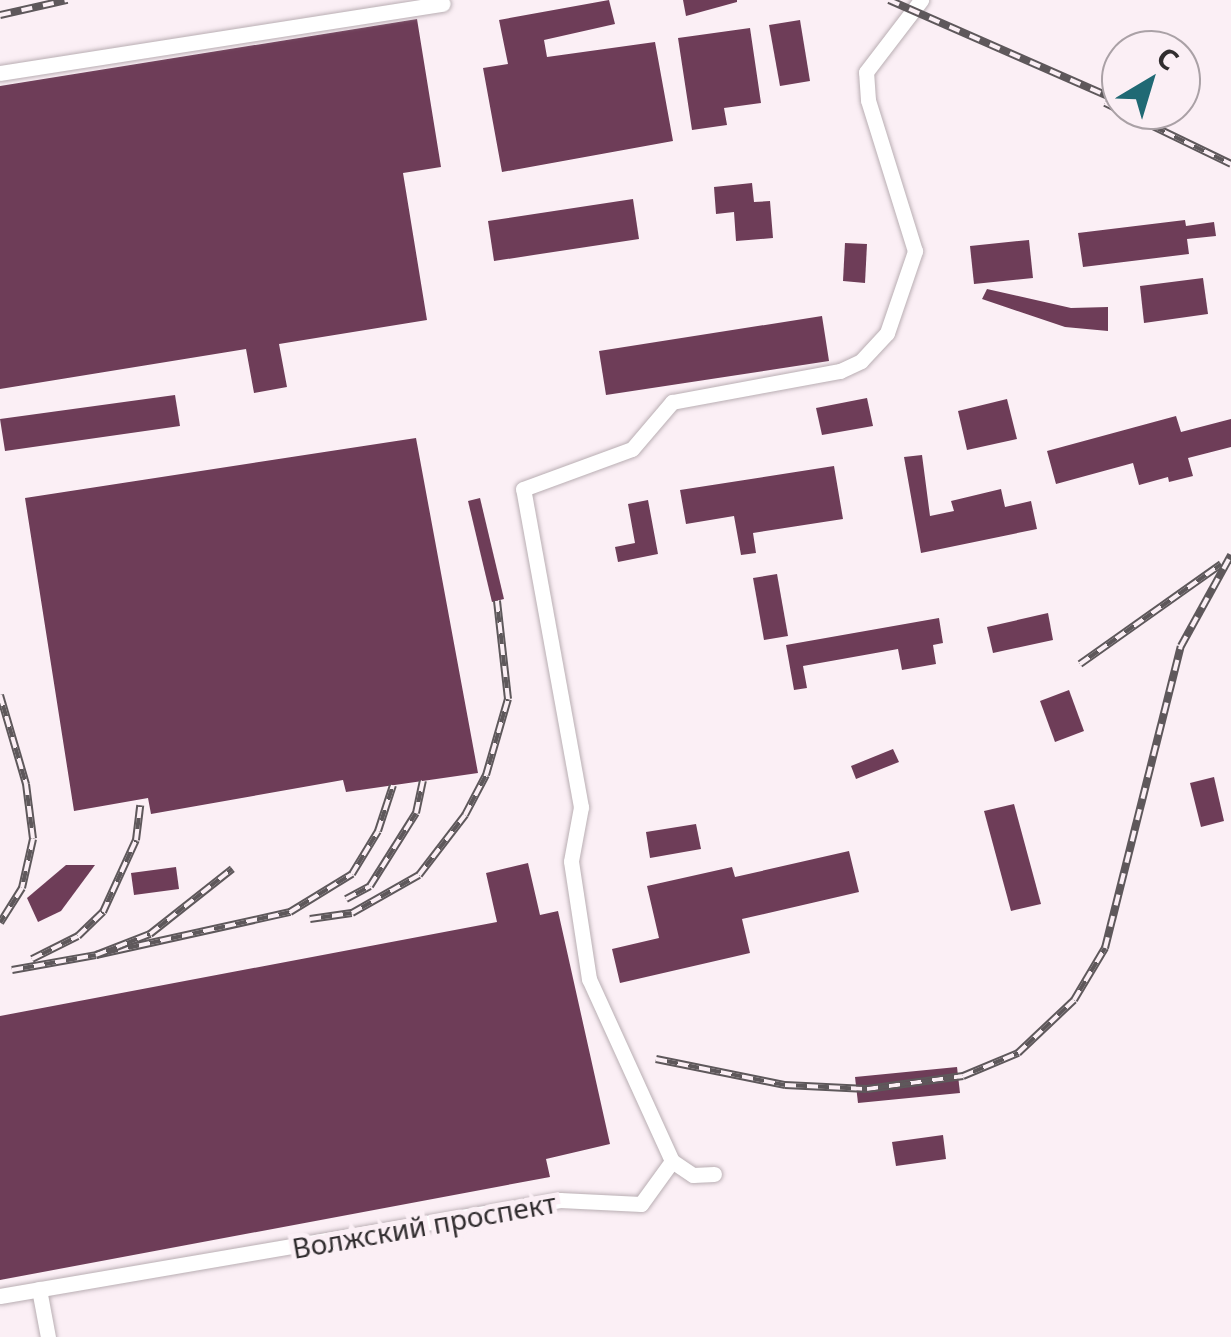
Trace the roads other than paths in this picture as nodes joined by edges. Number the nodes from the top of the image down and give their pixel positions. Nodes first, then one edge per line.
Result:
1 (921, 0) edge
2 (443, 4) dead end
3 (0, 73) edge
4 (672, 1161) junction
5 (714, 1174) dead end
6 (39, 1289) junction
7 (0, 1296) edge
8 (48, 1337) edge

1 - 4 street
2 - 3 street
4 - 5 street
4 - 6 street, Волжский проспект
6 - 7 street, Волжский проспект
6 - 8 street

